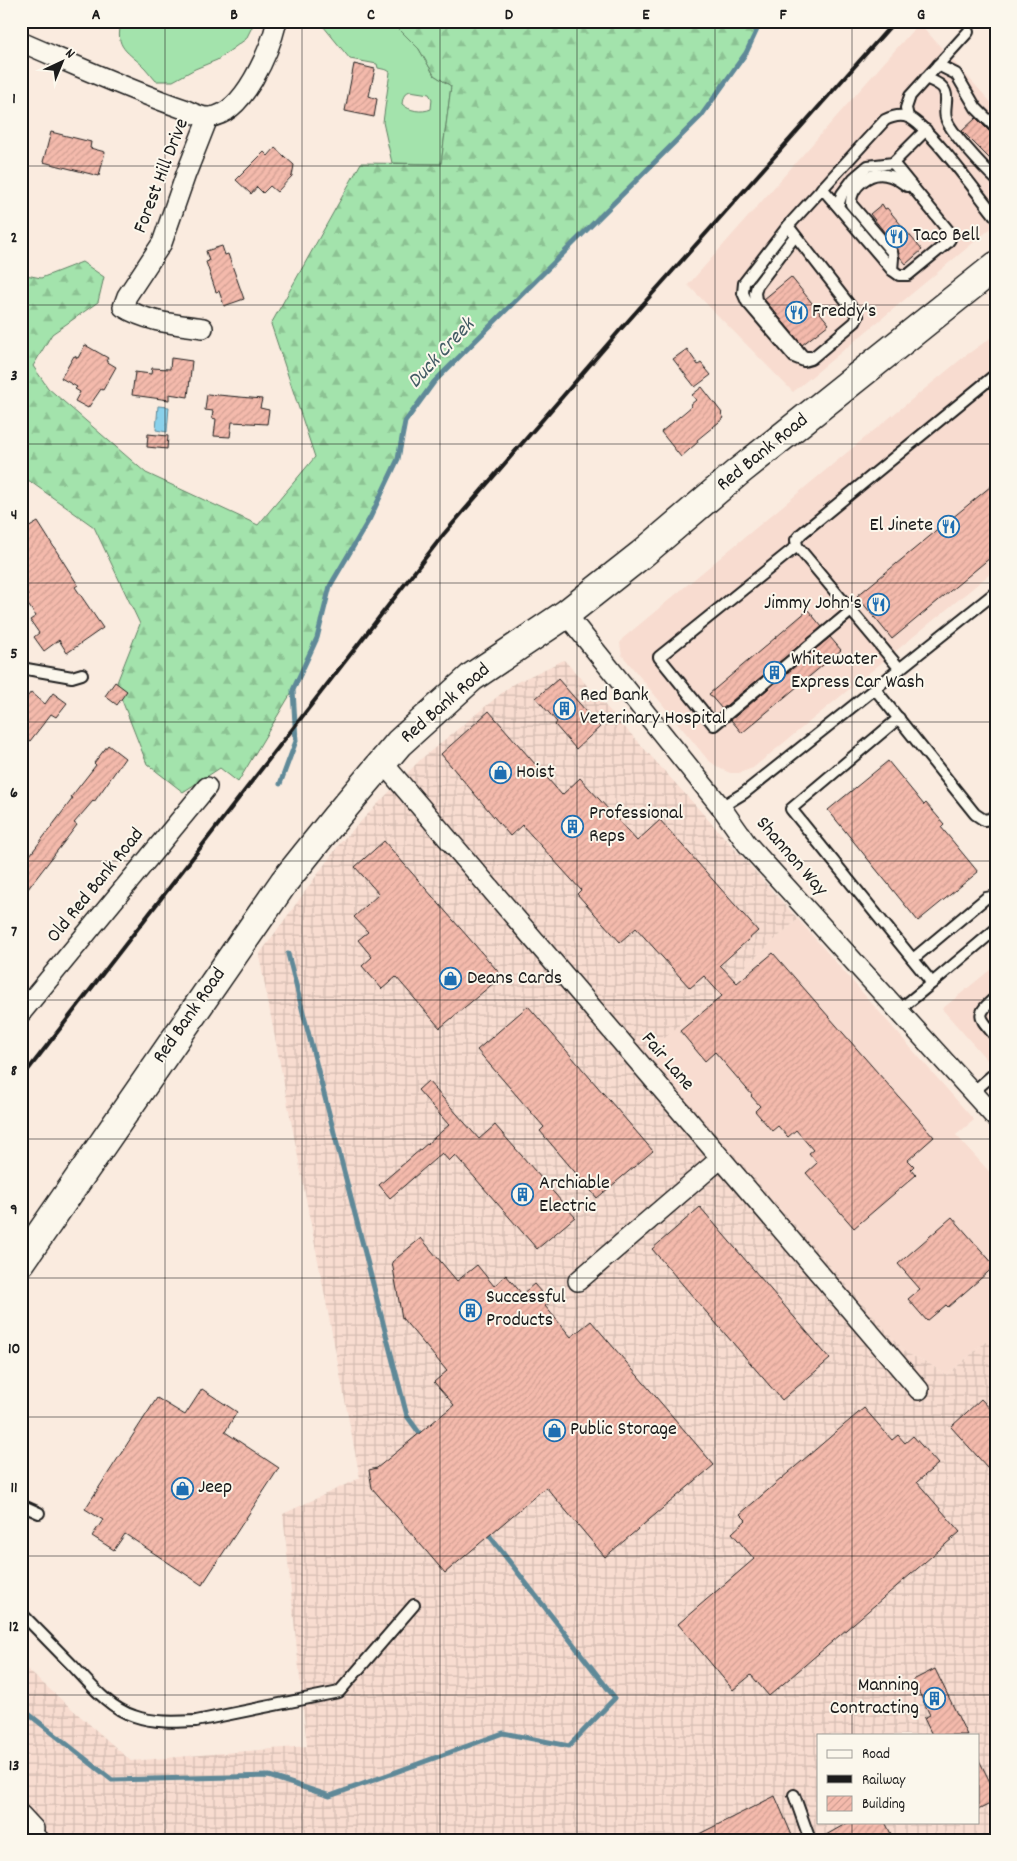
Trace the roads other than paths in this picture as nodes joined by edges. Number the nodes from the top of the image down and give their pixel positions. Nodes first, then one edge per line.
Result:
1 (277, 21) edge
2 (968, 32) dead end
3 (21, 42) edge
4 (938, 65) junction
5 (926, 78) junction
6 (908, 117) junction
7 (208, 118) junction
8 (996, 128) edge
9 (926, 130) junction
10 (893, 163) junction
11 (996, 179) edge
12 (822, 188) junction
13 (923, 199) junction
14 (838, 206) junction
15 (996, 217) edge
16 (788, 226) junction
17 (795, 236) junction
18 (996, 266) edge
19 (892, 270) junction
20 (203, 328) dead end
21 (814, 357) junction
22 (996, 374) edge
23 (797, 546) junction
24 (996, 592) edge
25 (851, 611) junction
26 (566, 614) junction
27 (21, 668) edge
28 (900, 669) junction
29 (82, 674) dead end
30 (876, 689) junction
31 (898, 718) junction
32 (383, 763) junction
33 (207, 787) dead end
34 (721, 806) junction
35 (996, 815) edge
36 (996, 899) edge
37 (996, 929) edge
38 (913, 959) junction
39 (932, 983) junction
40 (996, 996) edge
41 (899, 1010) junction
42 (21, 1013) edge
43 (996, 1037) edge
44 (996, 1072) edge
45 (974, 1092) junction
46 (996, 1118) edge
47 (720, 1159) junction
48 (21, 1262) edge
49 (578, 1281) dead end
50 (919, 1390) dead end
51 (21, 1505) edge
52 (39, 1513) dead end
53 (414, 1605) dead end
54 (21, 1613) edge
55 (794, 1795) dead end
56 (810, 1840) edge

1 - 7 street, Forest Hill Drive
2 - 4 lane
3 - 7 street, Forest Hill Drive
4 - 5 lane
4 - 8 lane
5 - 6 lane
5 - 11 lane
6 - 9 lane
6 - 12 lane
7 - 20 street, Forest Hill Drive
9 - 10 lane
9 - 15 lane
10 - 13 lane
10 - 14 lane
12 - 14 lane
12 - 16 lane
13 - 19 lane
13 - 19 lane
14 - 19 lane
16 - 17 lane
16 - 21 lane
17 - 21 lane
17 - 21 lane
18 - 26 highway, Red Bank Road
22 - 23 lane
23 - 25 lane
23 - 25 lane
24 - 28 lane
25 - 28 lane
26 - 32 highway, Red Bank Road
26 - 34 street, Shannon Way
27 - 29 lane
28 - 30 lane
30 - 31 lane
30 - 34 lane
31 - 35 lane
31 - 38 lane
32 - 47 street, Fair Lane
32 - 48 highway, Red Bank Road
33 - 42 street, Old Red Bank Road
34 - 41 street, Shannon Way
36 - 38 lane
37 - 39 lane
38 - 39 lane
39 - 41 lane
40 - 43 lane
41 - 45 street, Shannon Way
44 - 45 lane
45 - 46 street, Shannon Way
47 - 49 street
47 - 50 street, Fair Lane
51 - 52 lane
53 - 54 lane
55 - 56 lane

